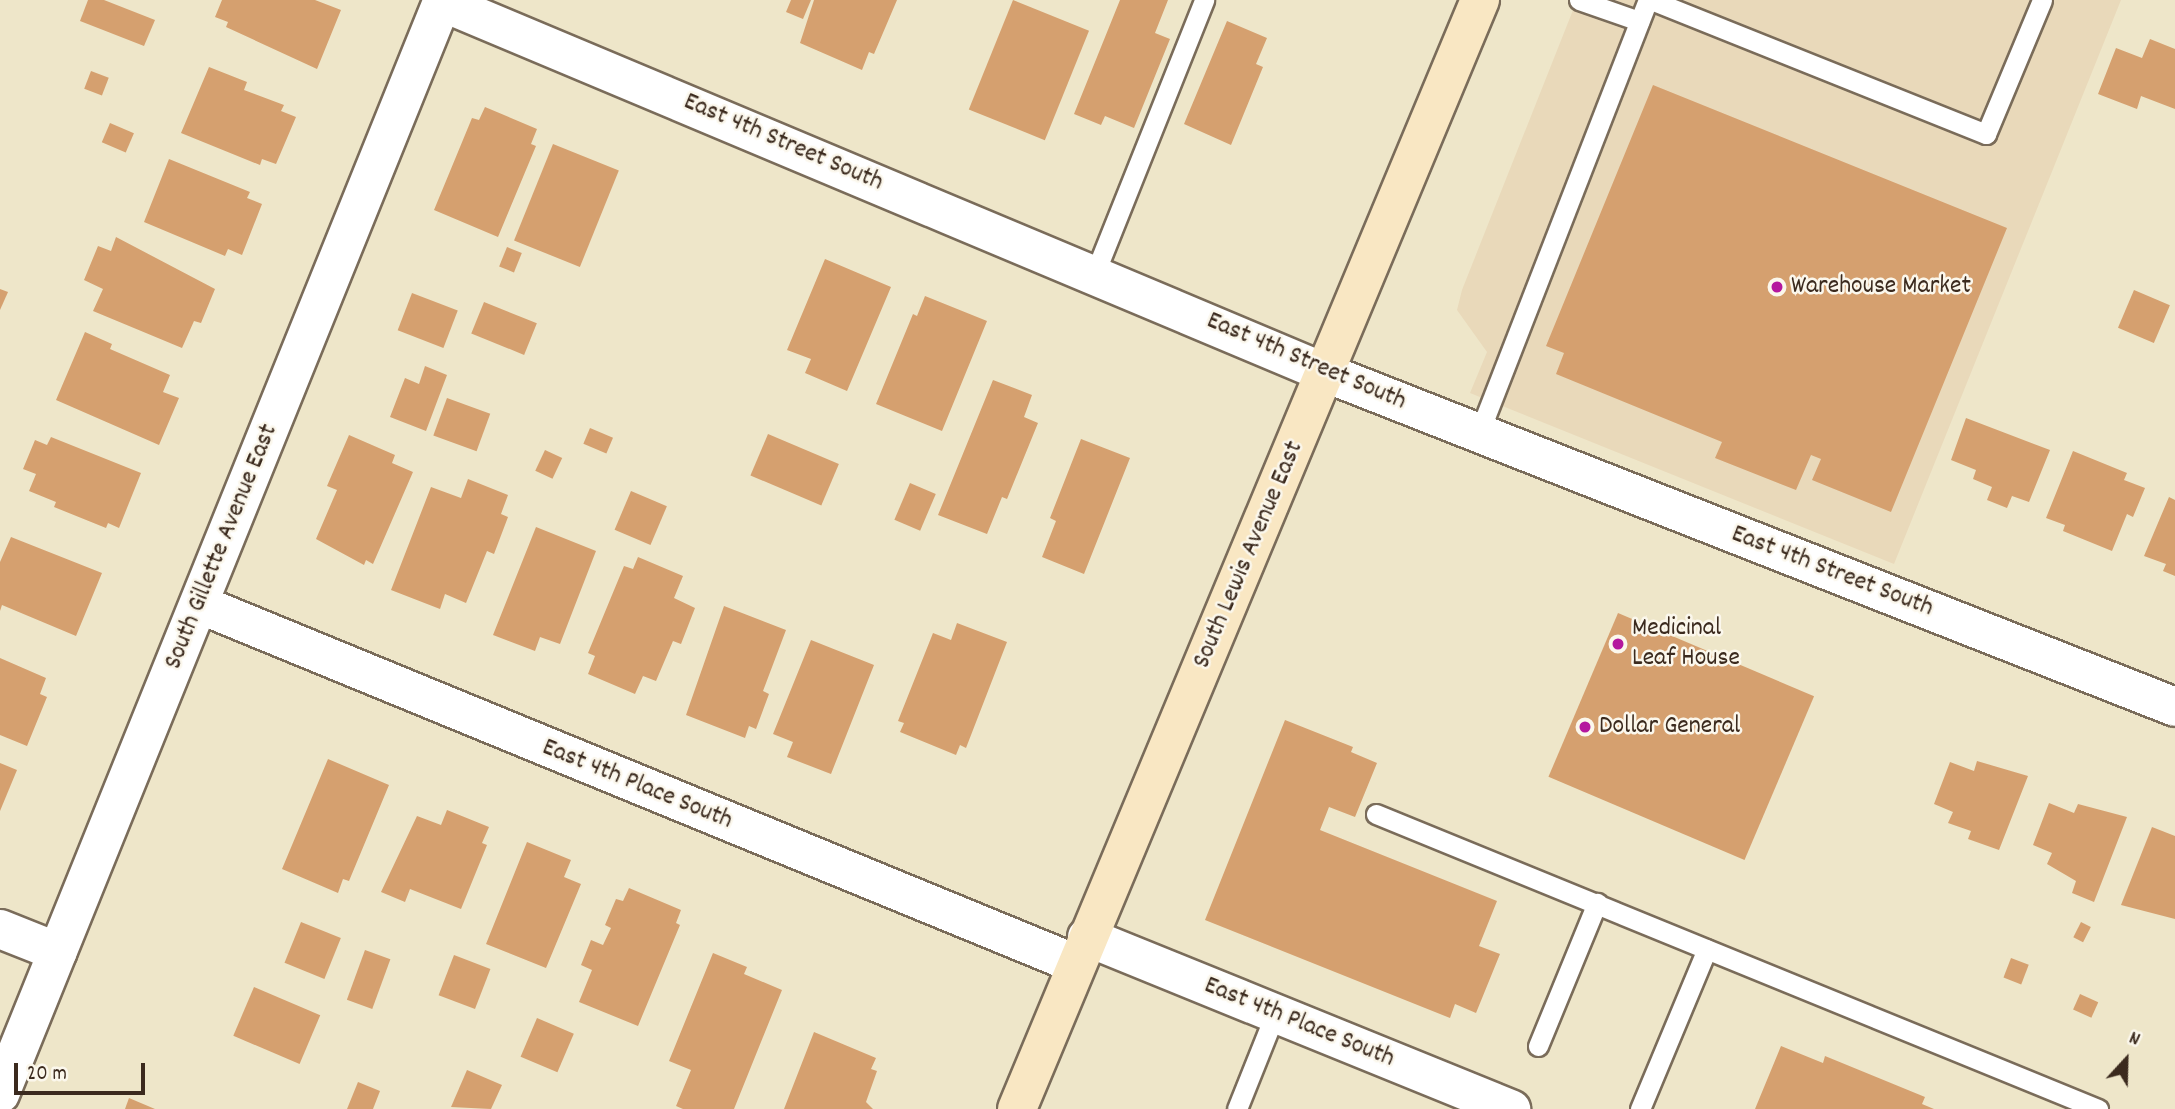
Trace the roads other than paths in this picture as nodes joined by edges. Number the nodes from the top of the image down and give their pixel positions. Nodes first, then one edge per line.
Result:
1 (1204, 0) edge
2 (1579, 0) edge
3 (1649, 0) edge
4 (2042, 0) edge
5 (443, 1) edge
6 (1470, 3) edge
7 (1639, 21) junction
8 (1095, 273) junction
9 (1326, 373) junction
10 (1479, 433) junction
11 (199, 604) junction
12 (2175, 707) edge
13 (1376, 814) dead end
14 (1597, 903) junction
15 (0, 929) edge
16 (1707, 949) junction
17 (1081, 950) junction
18 (58, 953) junction
19 (1275, 1014) junction
20 (1538, 1046) dead end
21 (0, 1094) edge
22 (1240, 1108) edge
23 (1017, 1109) edge
24 (1511, 1109) edge
25 (1640, 1109) edge
26 (2098, 1109) edge

1 - 8 lane
2 - 7 lane
3 - 4 lane
3 - 7 lane
5 - 8 street, East 4th Street South
5 - 11 street, South Gillette Avenue East
6 - 9 main road, South Lewis Avenue East
7 - 10 lane
8 - 9 street, East 4th Street South
9 - 10 street, East 4th Street South
9 - 17 main road, South Lewis Avenue East
10 - 12 street, East 4th Street South
11 - 17 street, East 4th Place South
11 - 18 street, South Gillette Avenue East
13 - 14 lane
14 - 16 lane
14 - 20 lane
15 - 18 street
16 - 25 lane
16 - 26 lane
17 - 19 street, East 4th Place South
17 - 23 main road, South Lewis Avenue East
18 - 21 street, South Gillette Avenue East
19 - 22 lane
19 - 24 street, East 4th Place South

